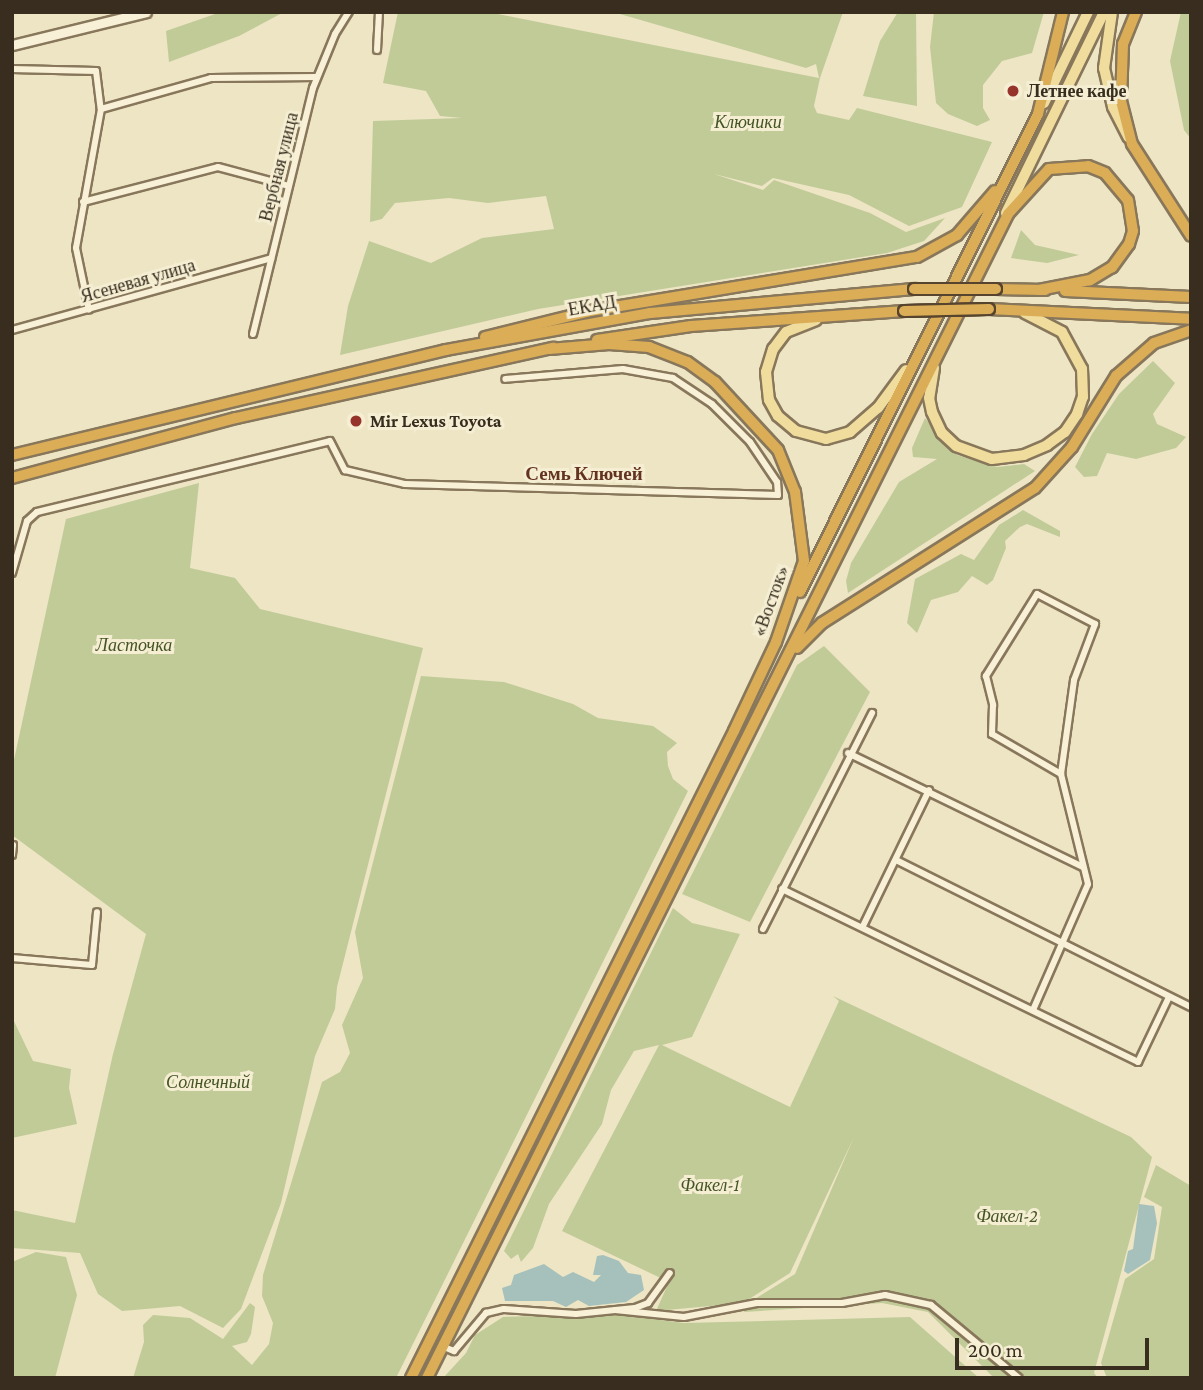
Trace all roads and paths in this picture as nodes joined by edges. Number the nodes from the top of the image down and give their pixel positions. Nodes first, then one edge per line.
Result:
1 (146, 12) edge
2 (349, 12) edge
3 (379, 12) edge
4 (1063, 12) edge
5 (1088, 12) edge
6 (1104, 12) edge
7 (1112, 12) edge
8 (1136, 12) edge
9 (12, 45) edge
10 (377, 50) dead end
11 (12, 69) edge
12 (317, 77) junction
13 (101, 109) junction
14 (1038, 114) junction
15 (1132, 144) junction
16 (1011, 170) junction
17 (289, 186) junction
18 (83, 202) junction
19 (1191, 236) edge
20 (987, 251) junction
21 (271, 258) junction
22 (1039, 289) junction
23 (1191, 297) edge
24 (1003, 309) junction
25 (89, 310) junction
26 (832, 316) junction
27 (1191, 319) edge
28 (12, 330) edge
29 (1191, 330) edge
30 (948, 332) junction
31 (928, 333) junction
32 (253, 334) dead end
33 (549, 349) junction
34 (446, 350) junction
35 (505, 379) dead end
36 (12, 455) edge
37 (12, 478) edge
38 (12, 573) edge
39 (776, 642) junction
40 (779, 673) junction
41 (872, 713) dead end
42 (848, 753) junction
43 (1061, 774) junction
44 (929, 790) junction
45 (13, 845) edge
46 (12, 855) edge
47 (896, 860) junction
48 (1083, 867) junction
49 (782, 889) junction
50 (97, 912) dead end
51 (863, 926) junction
52 (763, 929) dead end
53 (1062, 942) junction
54 (12, 958) edge
55 (1169, 997) junction
56 (1191, 1007) edge
57 (1033, 1010) junction
58 (670, 1273) dead end
59 (615, 1310) junction
60 (444, 1347) junction
61 (411, 1378) edge
62 (427, 1378) edge
63 (1019, 1378) edge

1 - 9 main road
2 - 12 street, Вербная улица
3 - 10 street
4 - 14 highway
5 - 14 main road
6 - 20 main road
7 - 15 main road
8 - 15 highway
11 - 13 street
12 - 13 street
12 - 17 street, Вербная улица
13 - 18 street
14 - 16 highway
15 - 19 highway
16 - 31 highway
16 - 34 highway
17 - 18 street
17 - 21 street, Вербная улица
18 - 25 street
20 - 22 highway, «Восток»
20 - 30 highway, «Восток»
21 - 25 street, Ясеневая улица
21 - 32 street, Вербная улица
22 - 23 highway, ЕКАД
22 - 34 highway, ЕКАД, bridge
24 - 26 highway, ЕКАД, bridge
24 - 27 highway
24 - 30 main road
25 - 28 street, Ясеневая улица
26 - 31 main road
26 - 33 highway, ЕКАД
29 - 40 highway
30 - 40 highway, «Восток»
31 - 39 highway
33 - 37 highway, ЕКАД
33 - 39 highway, «Восток»
34 - 36 highway, ЕКАД
35 - 38 street
39 - 61 highway, «Восток»
40 - 60 highway, «Восток»
41 - 42 street
42 - 44 street
42 - 49 street
43 - 43 street
43 - 48 street
44 - 47 street
44 - 48 street
45 - 46 street
47 - 51 street
47 - 53 street
48 - 53 street
49 - 51 street
49 - 52 street
50 - 54 street
51 - 57 street
53 - 55 street
53 - 57 street
55 - 56 street
55 - 57 street
58 - 59 street
59 - 60 street
59 - 63 street
60 - 62 highway, «Восток»

